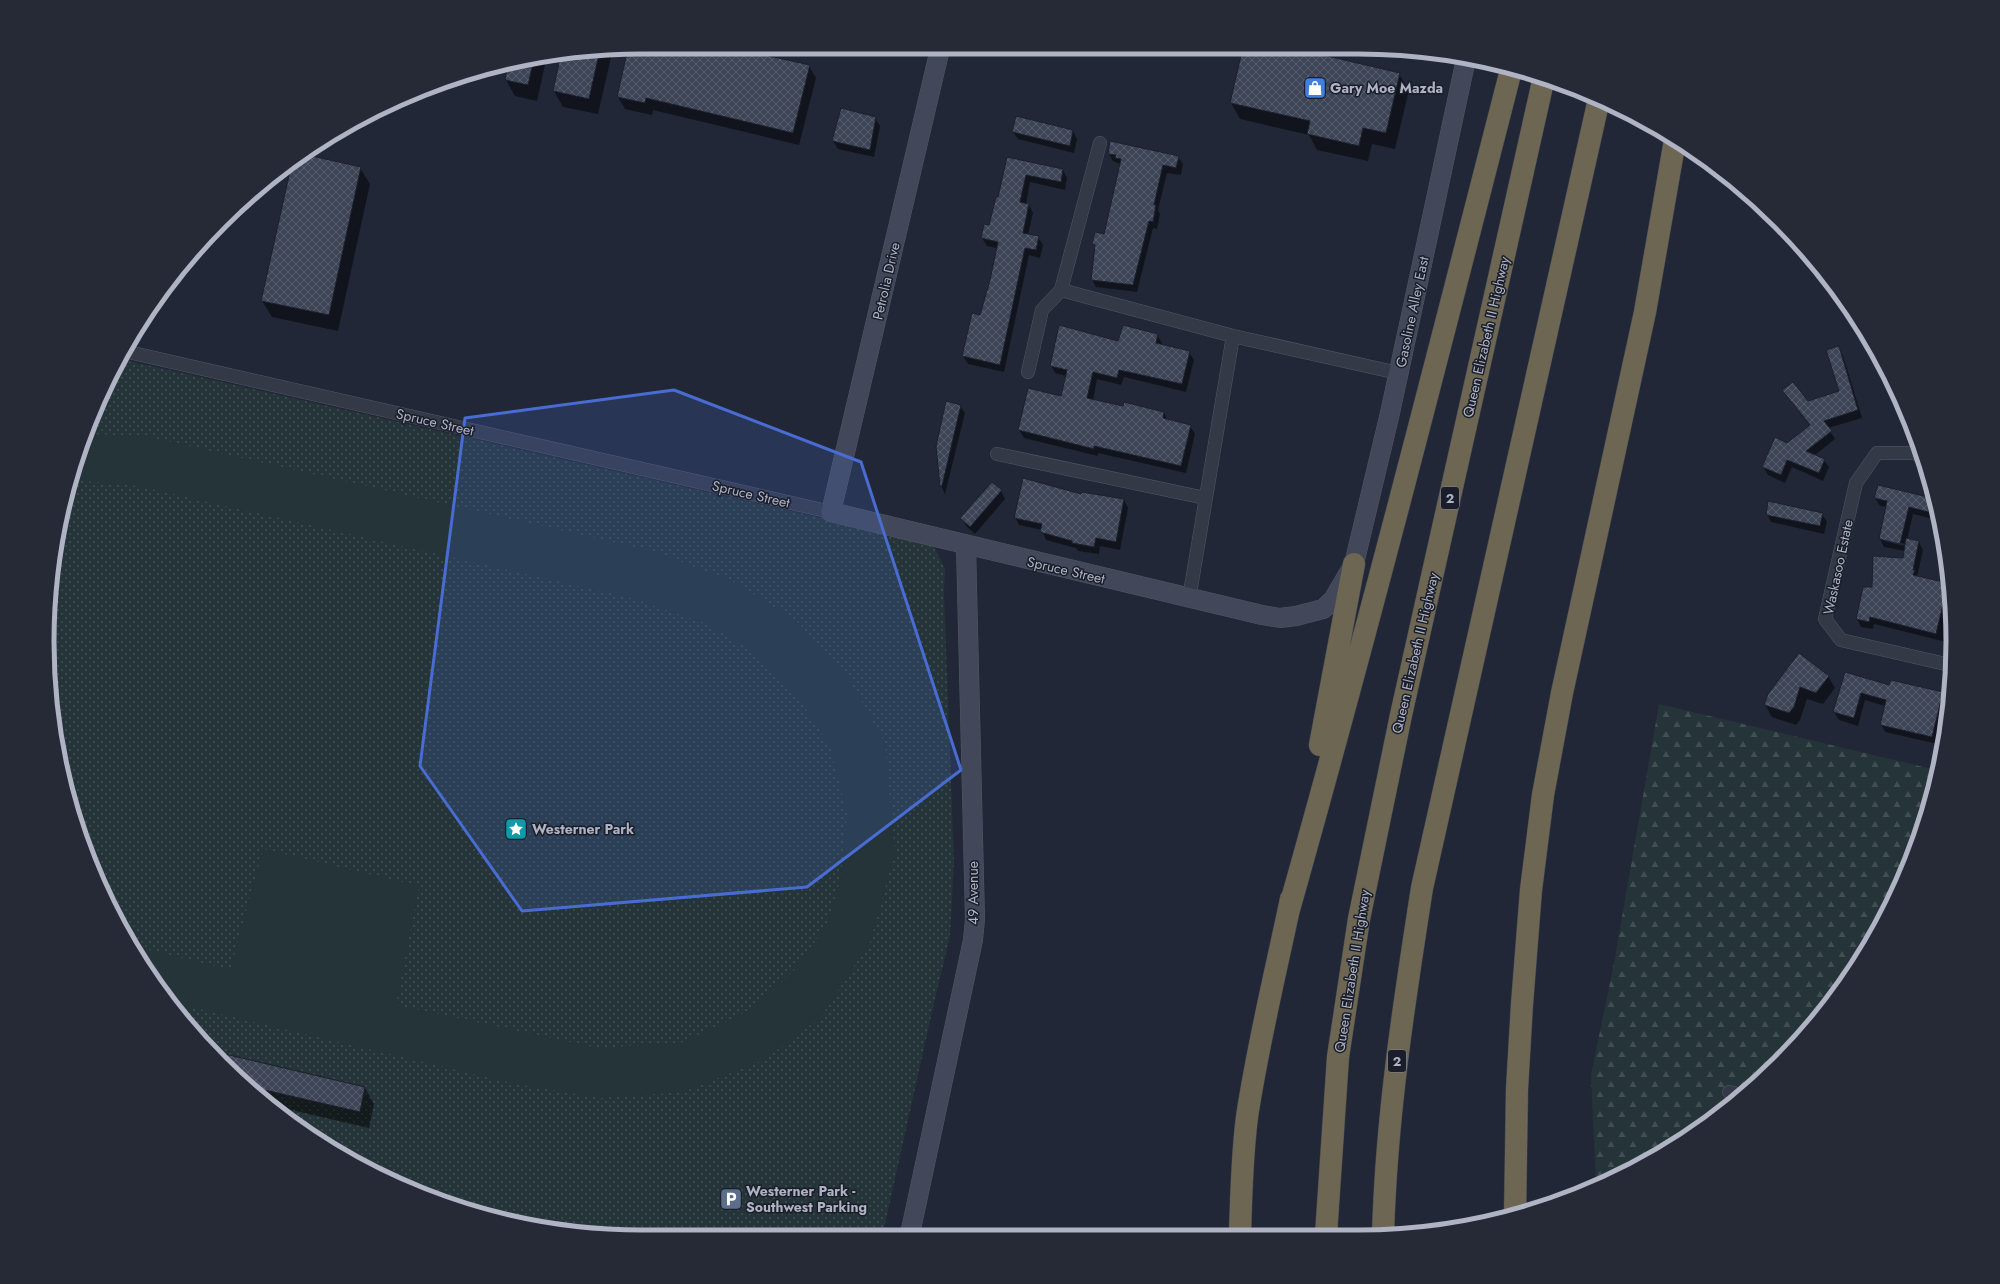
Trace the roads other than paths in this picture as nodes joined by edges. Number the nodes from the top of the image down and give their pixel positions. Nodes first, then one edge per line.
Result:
1 (939, 54) edge
2 (1465, 64) edge
3 (1510, 74) edge
4 (1543, 84) edge
5 (1598, 106) edge
6 (1100, 143) dead end
7 (1675, 147) edge
8 (1061, 290) junction
9 (1233, 336) junction
10 (131, 353) edge
11 (1028, 372) dead end
12 (1398, 373) junction
13 (1915, 453) edge
14 (997, 454) dead end
15 (1205, 498) junction
16 (831, 512) junction
17 (966, 546) junction
18 (1354, 564) junction
19 (1189, 599) junction
20 (1945, 664) edge
21 (1288, 913) junction
22 (1515, 1208) edge
23 (1383, 1229) edge
24 (911, 1230) edge
25 (1240, 1230) edge
26 (1326, 1230) edge

1 - 16 street, Petrolia Drive
2 - 12 street, Gasoline Alley East
3 - 21 highway
4 - 26 highway, Queen Elizabeth II Highway / 2
5 - 23 highway, 2
6 - 8 street
7 - 22 highway
8 - 9 street
8 - 11 street
9 - 12 street
9 - 15 street
10 - 16 street, Spruce Street
12 - 18 street, Gasoline Alley East
13 - 20 street, Waskasoo Estate
14 - 15 street
15 - 19 street
16 - 17 street, Spruce Street
17 - 19 street, Spruce Street
17 - 24 street, 49 Avenue
18 - 19 street, Spruce Street
18 - 21 highway
21 - 25 highway

